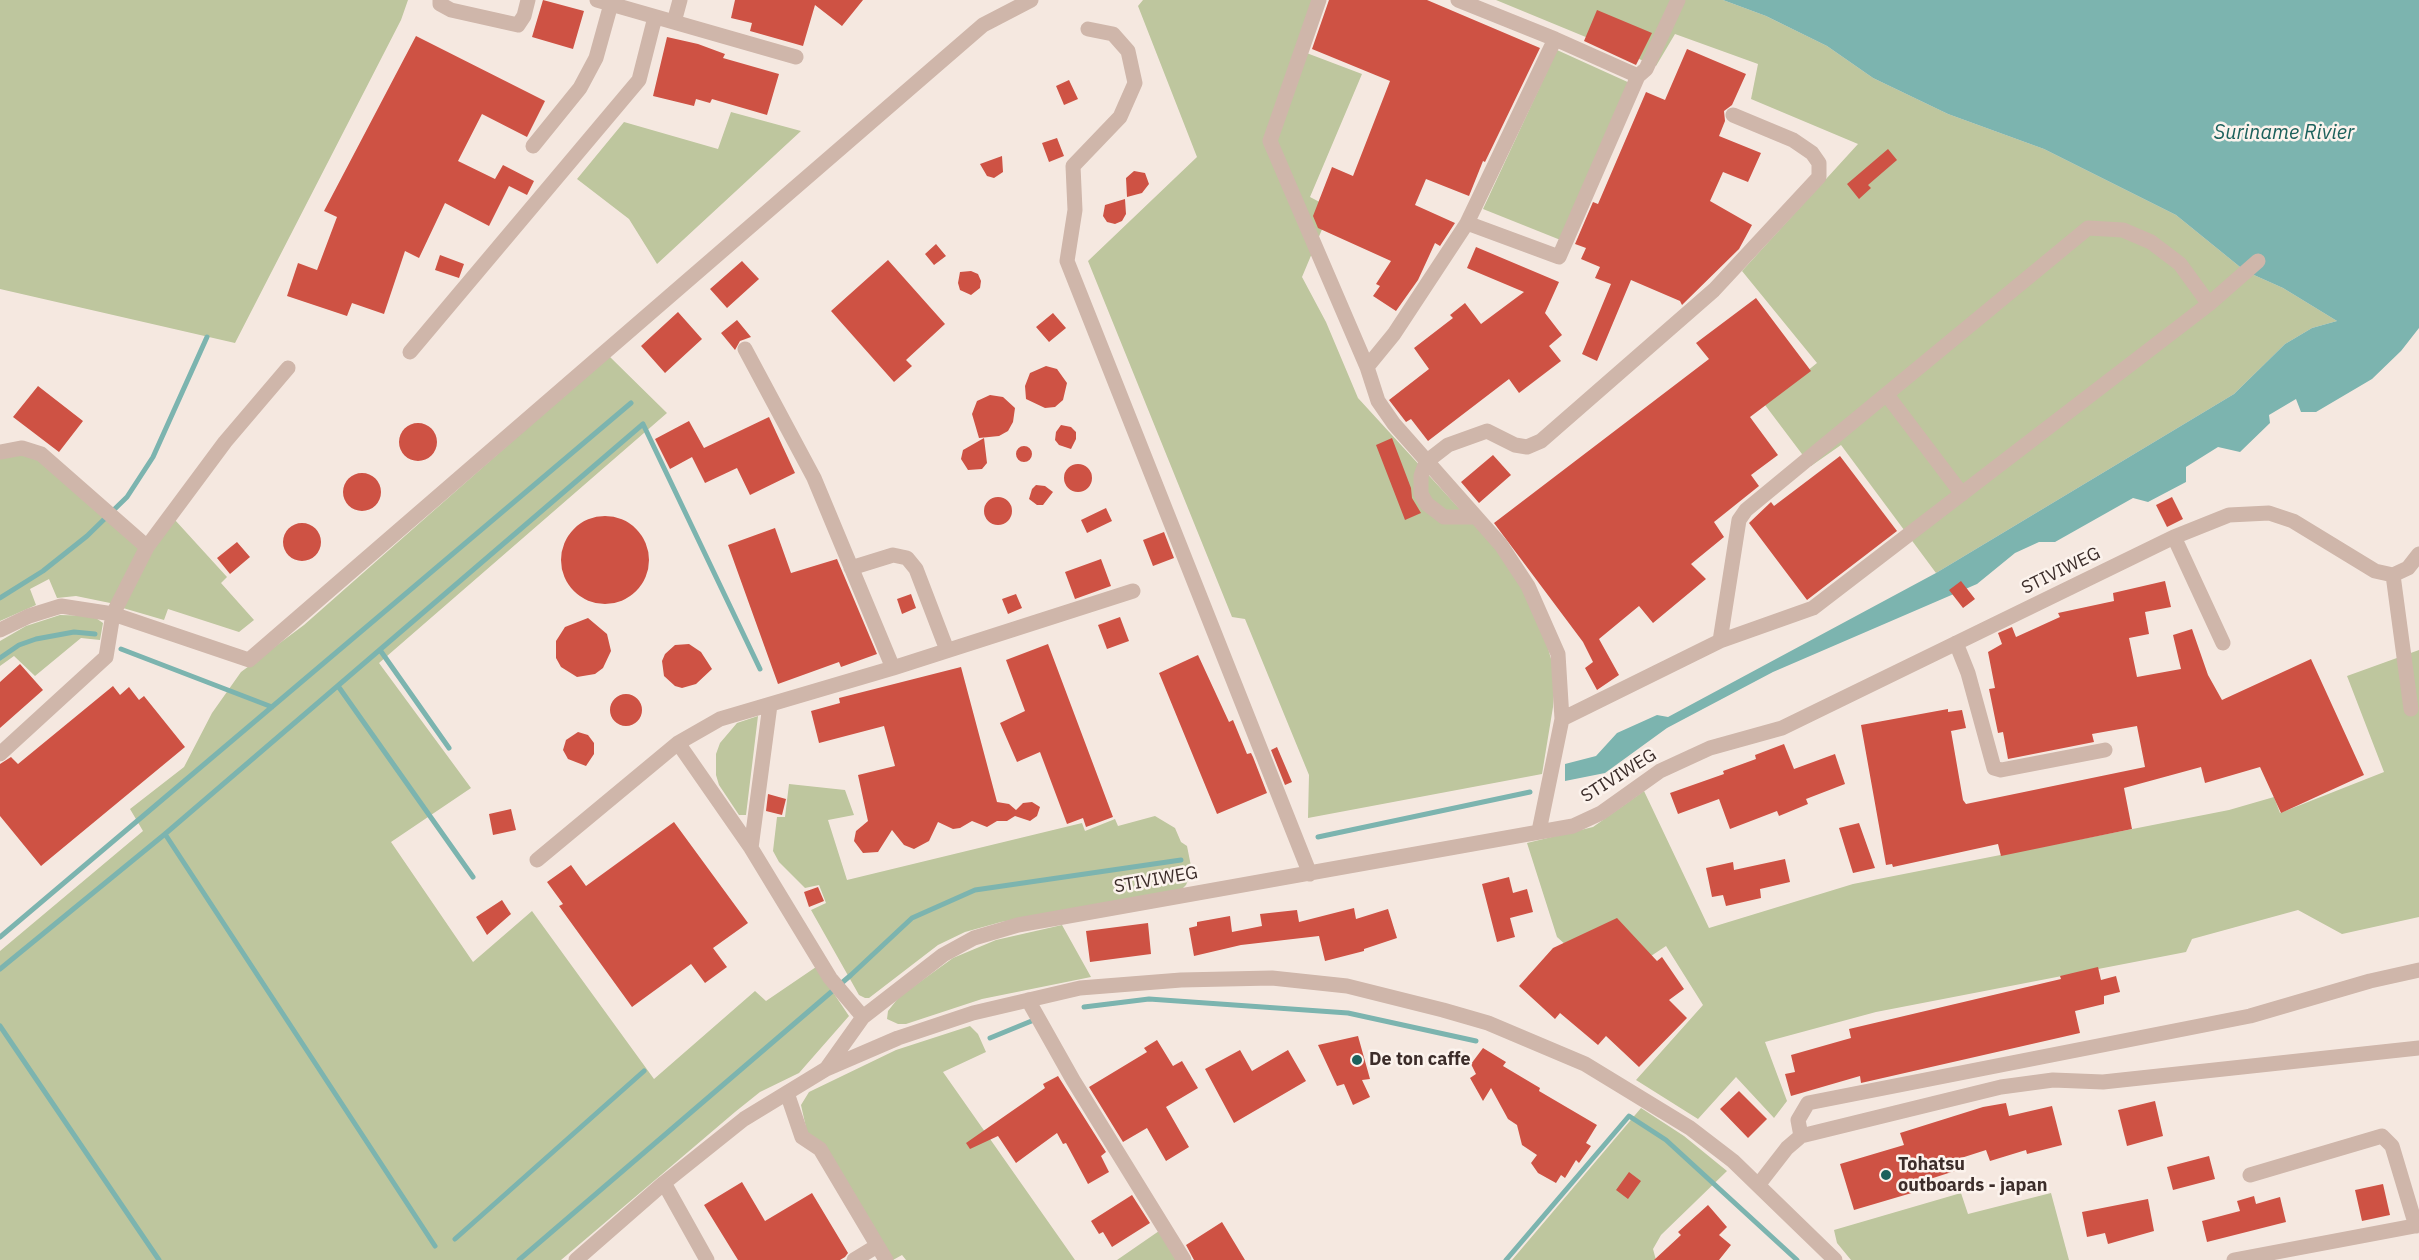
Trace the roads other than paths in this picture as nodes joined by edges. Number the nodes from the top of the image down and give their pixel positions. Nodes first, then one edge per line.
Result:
1 (440, 0) edge
2 (528, 0) edge
3 (680, 0) edge
4 (1031, 0) edge
5 (1319, 0) edge
6 (1458, 0) edge
7 (1678, 0) edge
8 (604, 2) edge
9 (655, 17) junction
10 (674, 22) junction
11 (1088, 29) dead end
12 (1555, 39) junction
13 (796, 57) dead end
14 (1638, 76) junction
15 (1732, 115) dead end
16 (533, 146) dead end
17 (1467, 222) junction
18 (2258, 261) dead end
19 (2209, 304) junction
20 (745, 349) dead end
21 (410, 352) dead end
22 (1367, 367) junction
23 (288, 368) dead end
24 (1887, 394) junction
25 (0, 452) edge
26 (1426, 462) junction
27 (1962, 494) junction
28 (1475, 517) junction
29 (2174, 537) junction
30 (147, 547) junction
31 (2419, 554) edge
32 (851, 568) junction
33 (2393, 575) junction
34 (1133, 591) dead end
35 (113, 614) junction
36 (0, 630) edge
37 (1720, 641) junction
38 (1956, 643) junction
39 (2223, 643) dead end
40 (947, 650) junction
41 (892, 668) junction
42 (770, 705) junction
43 (2411, 709) dead end
44 (1562, 719) junction
45 (678, 742) junction
46 (2104, 750) dead end
47 (0, 754) edge
48 (1539, 831) junction
49 (751, 848) junction
50 (537, 860) dead end
51 (1310, 874) junction
52 (2419, 970) edge
53 (1028, 1000) junction
54 (863, 1017) junction
55 (2419, 1048) edge
56 (826, 1069) junction
57 (787, 1093) junction
58 (1801, 1136) junction
59 (2250, 1175) dead end
60 (664, 1183) junction
61 (1759, 1184) junction
62 (2418, 1226) edge
63 (877, 1246) junction
64 (1830, 1258) edge
65 (576, 1260) edge
66 (707, 1260) edge
67 (854, 1260) edge
68 (886, 1260) edge
69 (1184, 1260) edge
70 (2235, 1260) edge

1 - 2 street
3 - 10 street
4 - 35 street
5 - 22 street
6 - 12 street
7 - 14 street
8 - 9 street
8 - 16 street
9 - 10 street
9 - 21 street
10 - 13 street
11 - 51 street
12 - 14 street
12 - 17 street
14 - 17 street
15 - 26 street
17 - 22 street
18 - 19 street
19 - 24 street
19 - 27 street
20 - 32 street
22 - 26 street
23 - 30 street
24 - 27 street
24 - 37 street
25 - 30 street
26 - 28 street
26 - 28 street
27 - 37 street
28 - 44 street
29 - 33 street, STIVIWEG
29 - 38 street, STIVIWEG
29 - 39 street
30 - 35 street
31 - 33 street
32 - 40 street
32 - 41 street
33 - 43 street
34 - 40 street
35 - 36 street
35 - 47 street
37 - 44 street
38 - 46 street
38 - 48 street, STIVIWEG
40 - 41 street
41 - 42 street
42 - 45 street
42 - 49 street
44 - 48 street
45 - 49 street
45 - 50 street
48 - 51 street, STIVIWEG
49 - 54 street
51 - 54 street, STIVIWEG
52 - 58 street
53 - 56 street
53 - 61 street
53 - 69 street
54 - 56 street, STIVIWEG
55 - 58 street
56 - 57 street
57 - 60 street
57 - 63 street
58 - 61 street
59 - 62 street
60 - 65 street
60 - 66 street
61 - 64 street
62 - 70 street
63 - 67 street
63 - 68 street

